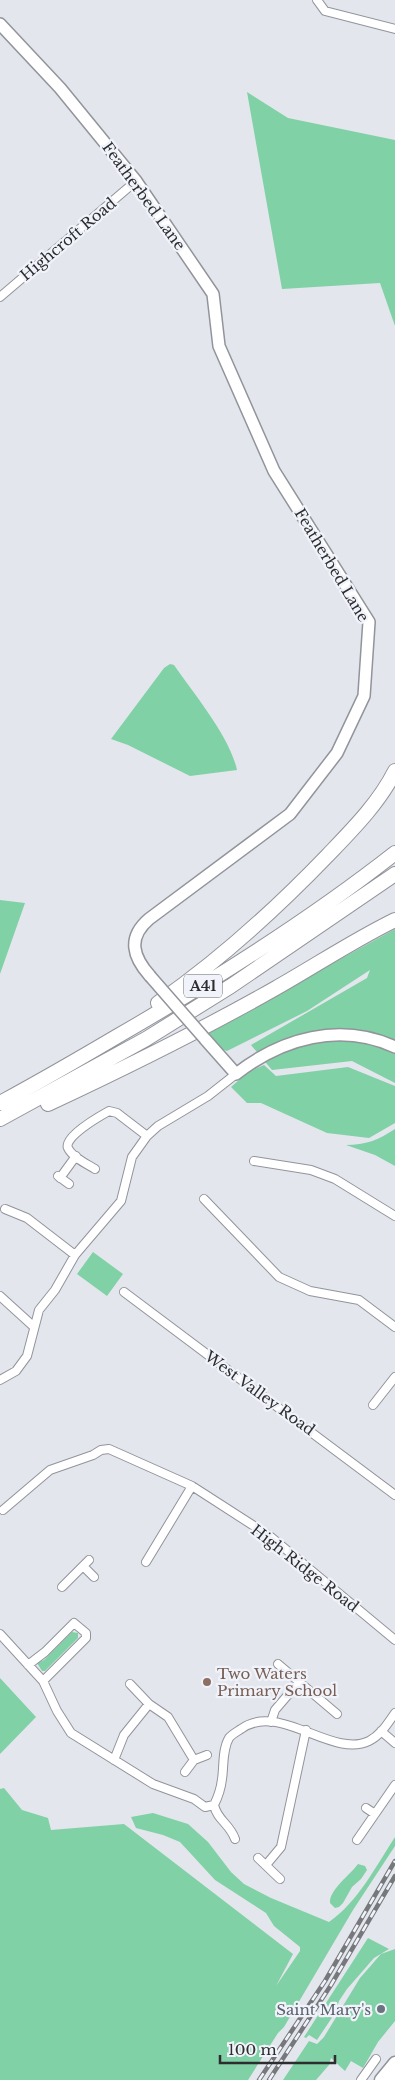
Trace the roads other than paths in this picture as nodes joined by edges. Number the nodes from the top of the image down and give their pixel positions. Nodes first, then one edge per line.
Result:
1 (317, 0) edge
2 (0, 24) edge
3 (395, 29) edge
4 (136, 182) junction
5 (0, 297) edge
6 (395, 771) edge
7 (395, 853) edge
8 (395, 874) edge
9 (395, 920) edge
10 (115, 1038) junction
11 (395, 1047) edge
12 (236, 1074) junction
13 (0, 1103) edge
14 (0, 1119) edge
15 (0, 1127) edge
16 (147, 1136) junction
17 (76, 1156) junction
18 (254, 1160) dead end
19 (95, 1170) dead end
20 (69, 1184) dead end
21 (204, 1199) dead end
22 (5, 1209) dead end
23 (395, 1216) edge
24 (75, 1255) junction
25 (124, 1292) dead end
26 (0, 1296) edge
27 (34, 1326) junction
28 (395, 1327) edge
29 (395, 1377) edge
30 (0, 1380) edge
31 (373, 1405) dead end
32 (192, 1486) junction
33 (395, 1494) edge
34 (3, 1510) dead end
35 (146, 1562) dead end
36 (94, 1577) dead end
37 (62, 1587) dead end
38 (0, 1634) edge
39 (395, 1640) edge
40 (278, 1664) dead end
41 (28, 1665) junction
42 (43, 1681) junction
43 (299, 1682) junction
44 (130, 1684) dead end
45 (149, 1704) junction
46 (337, 1714) dead end
47 (394, 1714) edge
48 (271, 1722) junction
49 (306, 1730) junction
50 (381, 1731) junction
51 (395, 1743) edge
52 (207, 1755) dead end
53 (114, 1760) junction
54 (194, 1760) junction
55 (185, 1772) dead end
56 (395, 1785) edge
57 (214, 1805) junction
58 (366, 1808) dead end
59 (375, 1814) junction
60 (235, 1838) dead end
61 (357, 1840) dead end
62 (258, 1858) dead end
63 (266, 1865) junction
64 (280, 1879) dead end
65 (376, 2059) dead end
66 (395, 2063) edge
67 (361, 2080) edge
68 (381, 2080) edge

1 - 3 street
2 - 4 street, Featherbed Lane
4 - 5 street, Highcroft Road
4 - 12 street, Featherbed Lane, bridge
6 - 10 highway, A41
7 - 10 highway, A41
8 - 14 highway, A41
9 - 15 highway
10 - 13 highway, A41
11 - 12 street
12 - 16 street
16 - 17 street
16 - 24 street
17 - 19 street
17 - 20 street
18 - 23 street
21 - 28 street
22 - 24 street
24 - 27 street
25 - 33 street, West Valley Road
26 - 27 street
27 - 30 street
29 - 31 street
32 - 34 street, High Ridge Road
32 - 35 street
32 - 39 street, High Ridge Road
36 - 37 street
38 - 41 street
40 - 43 street
41 - 42 street
41 - 42 street
42 - 53 street
43 - 46 street
43 - 48 street
44 - 45 street
45 - 53 street
45 - 54 street
47 - 50 street
48 - 49 street
48 - 57 street
49 - 50 street
49 - 63 street
50 - 51 street
52 - 54 street
53 - 57 street
54 - 55 street
56 - 59 street
57 - 60 street
58 - 59 street
59 - 61 street
62 - 63 street
63 - 64 street
65 - 67 street
66 - 68 main road

